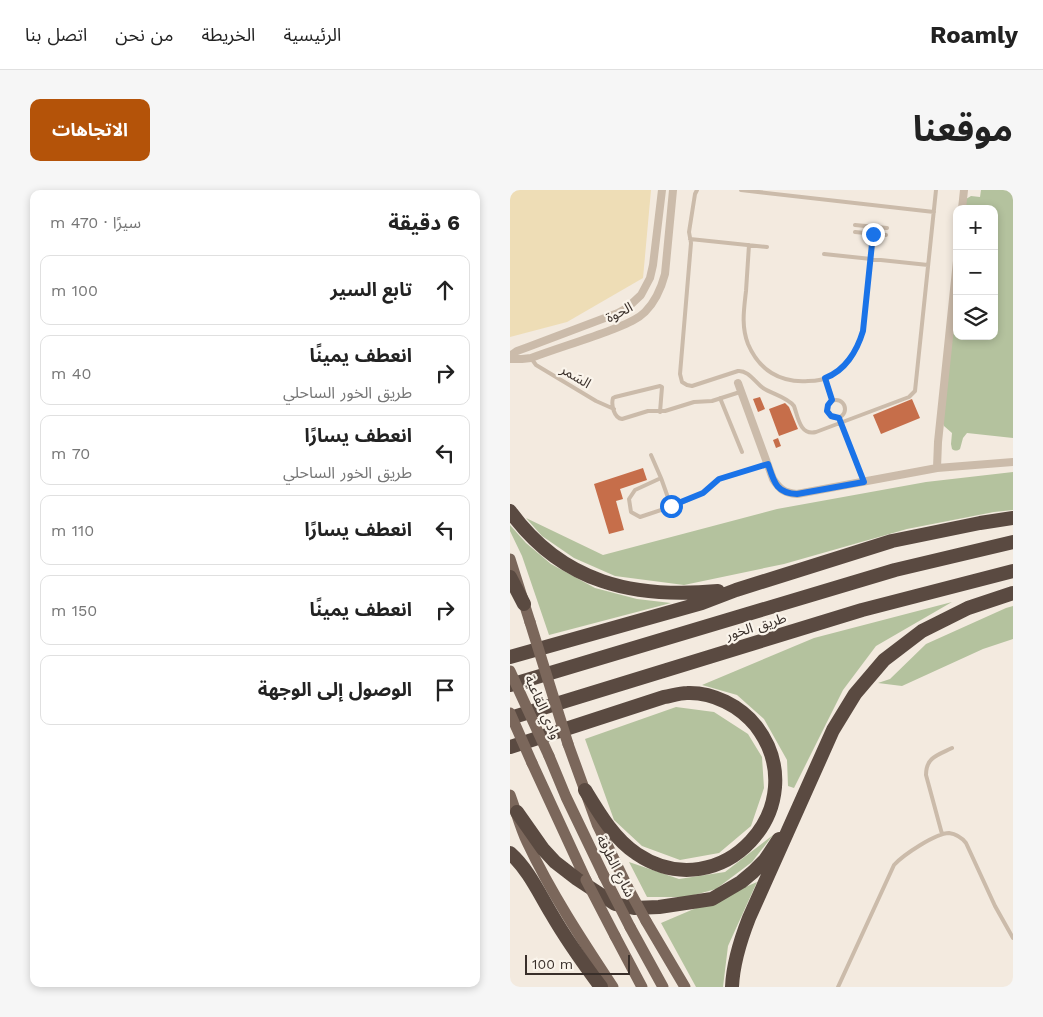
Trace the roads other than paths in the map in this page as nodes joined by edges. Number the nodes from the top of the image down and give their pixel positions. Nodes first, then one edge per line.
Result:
1 (662, 190) edge
2 (673, 190) edge
3 (697, 190) edge
4 (742, 190) edge
5 (936, 190) edge
6 (964, 190) edge
7 (962, 205) edge
8 (934, 212) junction
9 (856, 225) dead end
10 (874, 227) junction
11 (887, 228) dead end
12 (855, 232) dead end
13 (873, 234) junction
14 (886, 235) dead end
15 (690, 239) junction
16 (749, 245) junction
17 (767, 247) dead end
18 (824, 254) dead end
19 (871, 259) junction
20 (928, 266) junction
21 (953, 295) edge
22 (528, 347) junction
23 (510, 358) edge
24 (531, 358) junction
25 (825, 378) junction
26 (738, 383) dead end
27 (740, 392) junction
28 (720, 398) junction
29 (832, 400) junction
30 (614, 408) junction
31 (660, 412) junction
32 (840, 420) junction
33 (742, 452) dead end
34 (651, 455) dead end
35 (1013, 462) edge
36 (768, 464) junction
37 (937, 468) junction
38 (661, 478) junction
39 (864, 482) junction
40 (671, 506) junction
41 (510, 511) edge
42 (1013, 518) edge
43 (1013, 542) edge
44 (510, 559) edge
45 (1013, 571) edge
46 (510, 577) edge
47 (736, 590) junction
48 (1013, 593) edge
49 (524, 604) junction
50 (510, 657) edge
51 (510, 671) edge
52 (510, 685) edge
53 (510, 713) edge
54 (510, 718) edge
55 (510, 747) edge
56 (952, 748) dead end
57 (549, 756) joint
58 (586, 790) junction
59 (510, 795) edge
60 (800, 804) junction
61 (517, 812) junction
62 (942, 834) junction
63 (510, 853) edge
64 (1013, 938) edge
65 (600, 987) edge
66 (613, 987) edge
67 (642, 987) edge
68 (663, 987) edge
69 (686, 987) edge
70 (732, 987) edge
71 (838, 987) edge

1 - 22 street, الحوة
2 - 24 street, الحوة
3 - 15 lane
4 - 8 lane
5 - 8 lane
6 - 7 street
8 - 20 lane
9 - 10 lane
10 - 11 lane
10 - 13 lane
12 - 13 lane
13 - 14 lane
13 - 19 lane
15 - 16 lane
15 - 32 lane
16 - 17 lane
16 - 25 lane
18 - 19 lane
19 - 20 lane
19 - 25 lane
20 - 32 lane
21 - 37 street
22 - 23 street, الحوة
22 - 24 street
23 - 24 street, الحوة
24 - 30 lane, السَمر
25 - 29 lane
26 - 27 street
27 - 28 lane
27 - 36 street
28 - 31 lane
28 - 33 lane
29 - 32 lane
29 - 32 lane
30 - 31 lane, السَمر
30 - 31 lane
32 - 39 lane
34 - 38 lane
35 - 37 street
36 - 39 street
36 - 40 lane
37 - 39 street
38 - 40 lane
38 - 40 lane
41 - 47 highway
42 - 47 highway
43 - 52 highway, طريق الخور
44 - 49 main road
45 - 54 highway, طريق الخور
46 - 49 highway
47 - 50 highway
48 - 60 highway
49 - 58 main road, bridge
51 - 57 main road, وادي القاعية, bridge
53 - 67 main road, bridge
55 - 58 highway
56 - 62 lane
57 - 68 main road, شارع الطرفة, bridge
58 - 69 main road, bridge
59 - 61 main road
60 - 61 highway
60 - 70 highway
61 - 66 main road
62 - 64 lane
62 - 71 lane
63 - 65 highway

